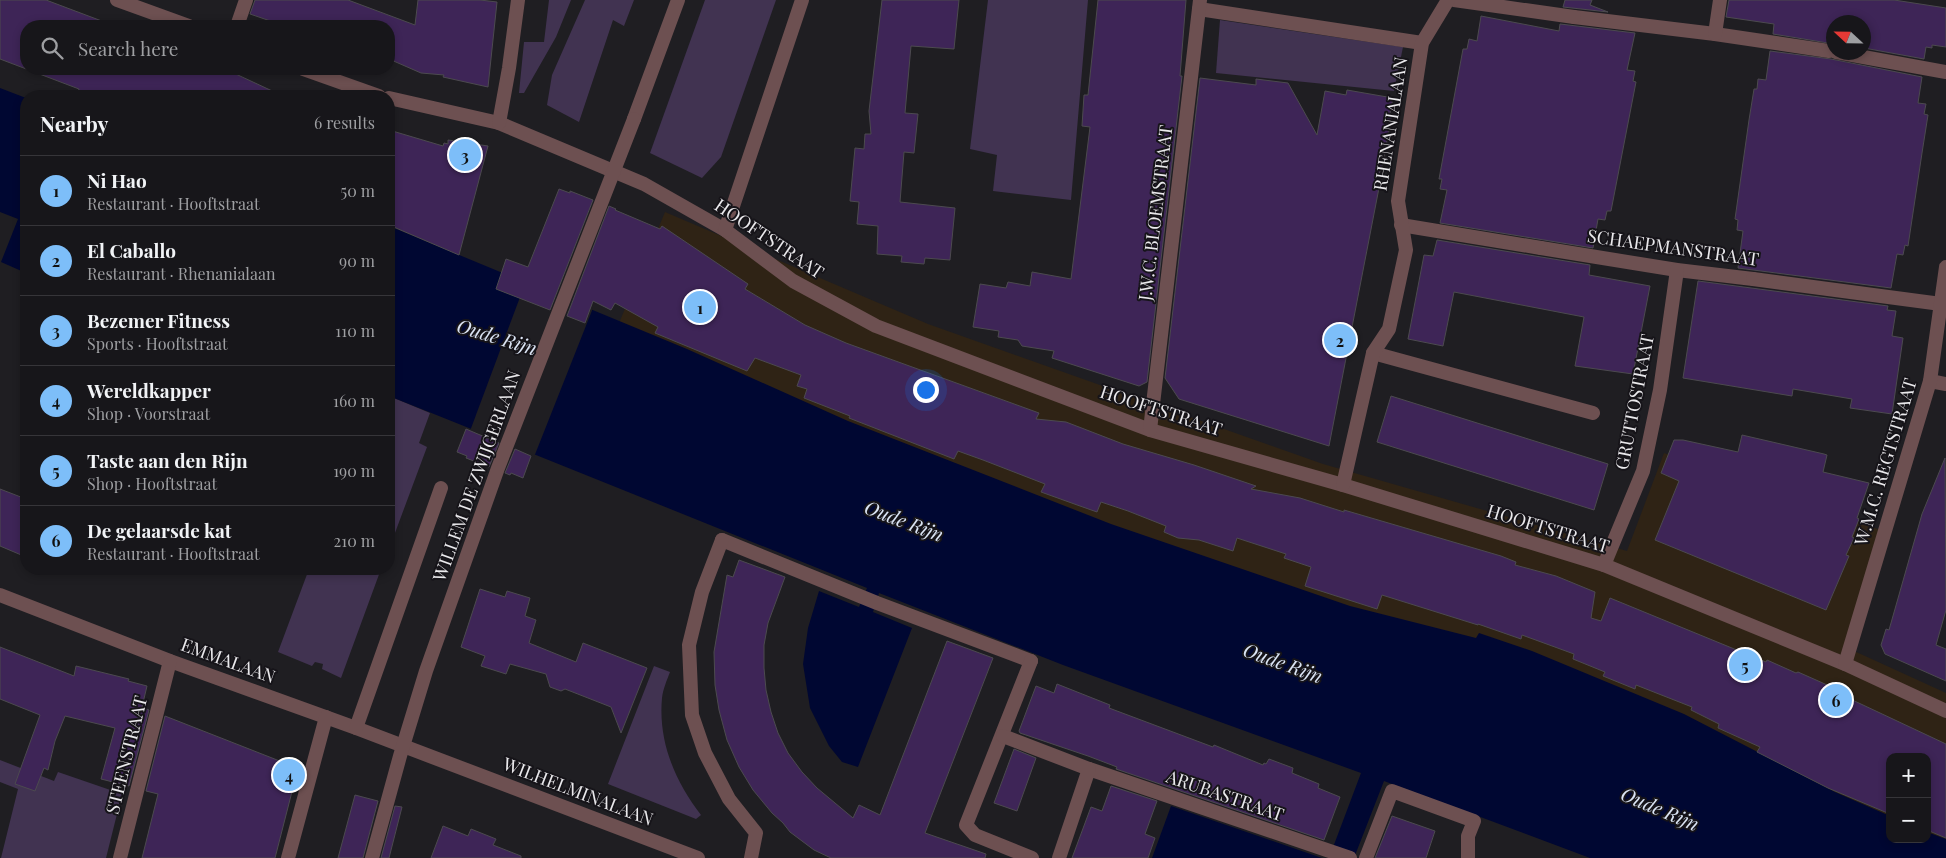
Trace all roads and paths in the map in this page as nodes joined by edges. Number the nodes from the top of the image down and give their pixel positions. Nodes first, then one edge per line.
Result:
1 (117, 0) edge
2 (246, 0) edge
3 (518, 0) edge
4 (678, 0) edge
5 (802, 0) edge
6 (1448, 0) edge
7 (1454, 0) edge
8 (1720, 0) edge
9 (1199, 4) edge
10 (172, 20) edge
11 (239, 20) edge
12 (1715, 34) junction
13 (1422, 43) junction
14 (1826, 51) edge
15 (1871, 59) edge
16 (1946, 72) edge
17 (320, 75) edge
18 (363, 90) edge
19 (395, 99) edge
20 (499, 123) junction
21 (1401, 225) junction
22 (725, 230) junction
23 (1946, 266) edge
24 (1677, 270) junction
25 (1941, 304) junction
26 (1373, 354) junction
27 (1930, 381) junction
28 (1946, 384) edge
29 (1593, 414) dead end
30 (1150, 430) junction
31 (1344, 484) junction
32 (441, 488) dead end
33 (1604, 565) junction
34 (0, 595) edge
35 (170, 661) junction
36 (1845, 664) junction
37 (1946, 711) edge
38 (326, 717) junction
39 (356, 728) junction
40 (1003, 736) junction
41 (444, 761) joint
42 (1089, 769) junction
43 (120, 858) edge
44 (288, 858) edge
45 (372, 858) edge
46 (698, 858) edge
47 (751, 858) edge
48 (1032, 858) edge
49 (1059, 858) edge
50 (1350, 858) edge
51 (1366, 858) edge
52 (1468, 858) edge

1 - 10 street
2 - 11 street
3 - 20 street
4 - 45 street, WILLEM DE ZWIJGERLAAN, bridge
5 - 22 street
6 - 13 street, RHENANIALAAN
7 - 12 street
8 - 12 street
9 - 13 street, RHENANIALAAN
9 - 30 street, J.W.C. BLOEMSTRAAT
12 - 14 street
13 - 21 street, RHENANIALAAN
15 - 16 street
17 - 18 street
19 - 20 street, HOOFTSTRAAT
20 - 22 street, HOOFTSTRAAT
21 - 24 street, SCHAEPMANSTRAAT
21 - 26 street, RHENANIALAAN
22 - 30 street, HOOFTSTRAAT
23 - 25 street, W.M.C. REGTSTRAAT
24 - 25 street, SCHAEPMANSTRAAT
24 - 33 street, GRUTTOSTRAAT
25 - 27 street, W.M.C. REGTSTRAAT
26 - 29 street
26 - 31 street, RHENANIALAAN
27 - 28 street
27 - 36 street, W.M.C. REGTSTRAAT
30 - 31 street, HOOFTSTRAAT
31 - 33 street, HOOFTSTRAAT
32 - 39 street
33 - 36 street, HOOFTSTRAAT
34 - 35 street, EMMALAAN
35 - 38 street, EMMALAAN
35 - 43 street, STEENSTRAAT
36 - 37 street, HOOFTSTRAAT
38 - 39 street, EMMALAAN
38 - 44 street
39 - 41 street, EMMALAAN
40 - 42 street, ARUBASTRAAT
40 - 47 street
40 - 48 street
41 - 46 street, WILHELMINALAAN
42 - 49 street
42 - 50 street, ARUBASTRAAT
51 - 52 street

